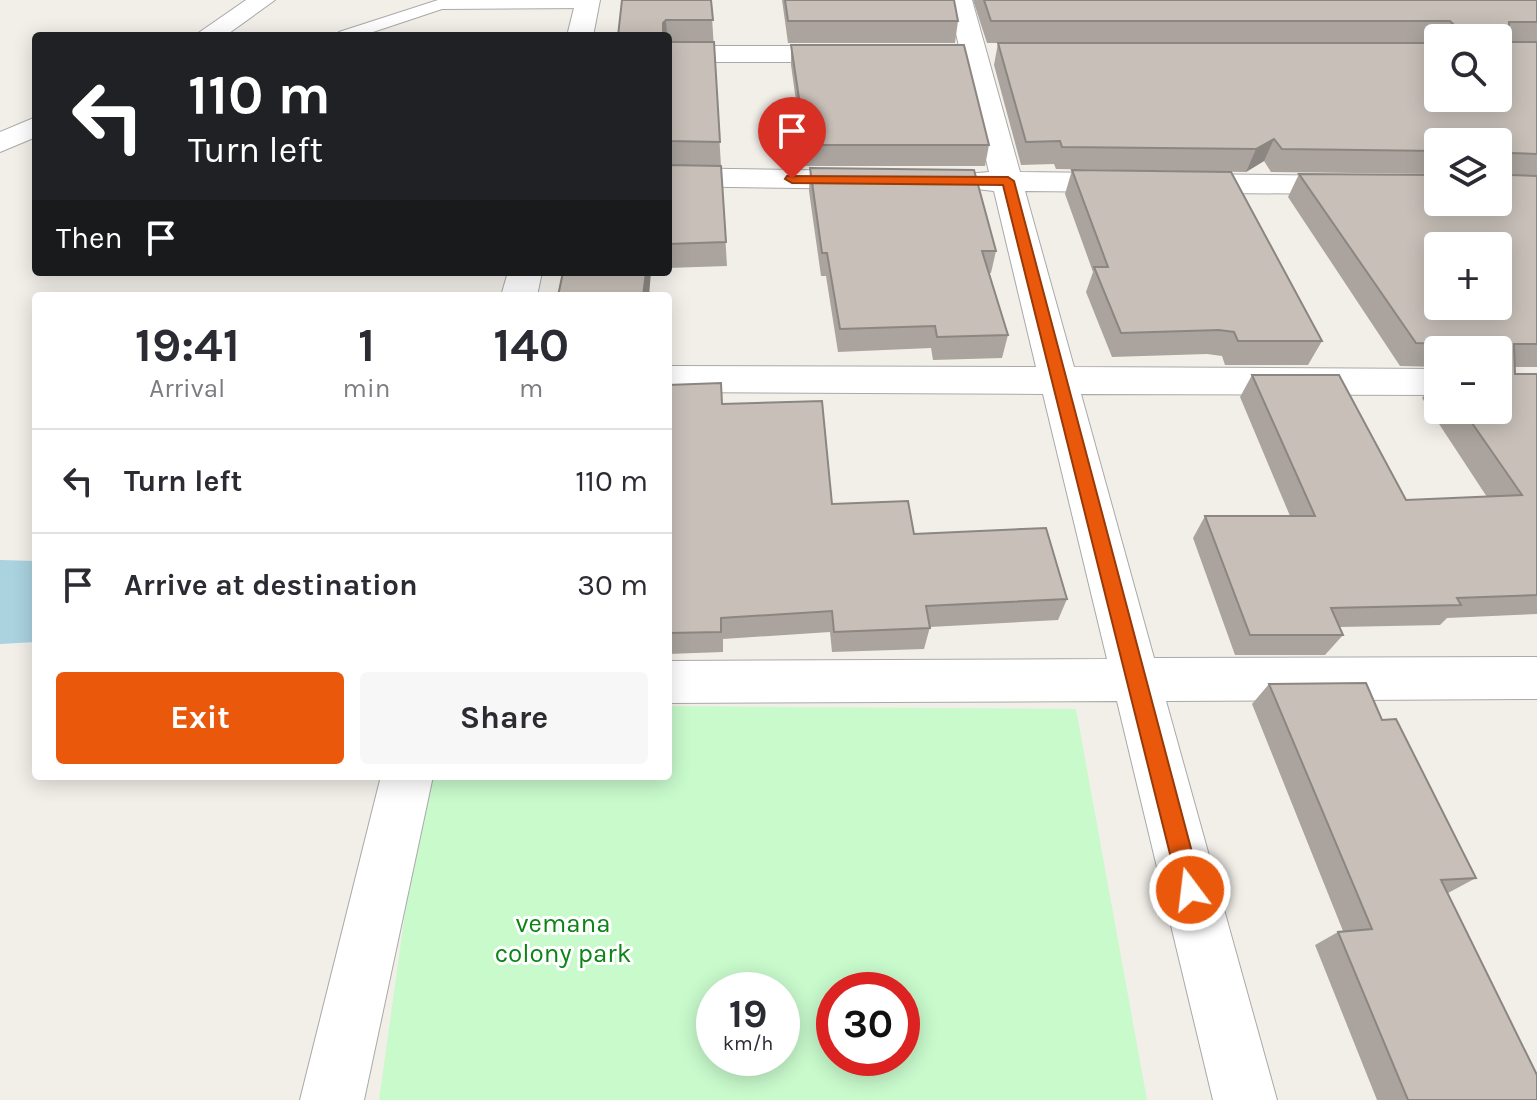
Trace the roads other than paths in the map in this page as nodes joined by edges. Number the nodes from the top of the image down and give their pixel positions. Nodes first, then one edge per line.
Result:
1 (263, 0) edge
2 (960, 0) edge
3 (588, 2) edge
4 (213, 32) edge
5 (357, 32) edge
6 (581, 32) edge
7 (875, 53) edge
8 (672, 54) edge
9 (32, 128) edge
10 (0, 143) edge
11 (672, 177) edge
12 (900, 180) edge
13 (946, 181) edge
14 (1008, 181) junction
15 (1424, 186) edge
16 (672, 379) edge
17 (1059, 381) junction
18 (1424, 382) edge
19 (1537, 678) edge
20 (1136, 680) junction
21 (672, 682) edge
22 (406, 780) edge
23 (332, 1100) edge
24 (1245, 1100) edge

1 - 4 street
2 - 14 street
3 - 5 lane
3 - 6 street
7 - 8 street
9 - 10 street
11 - 12 street
13 - 14 street
14 - 15 street
14 - 17 street
16 - 17 street
17 - 18 street
17 - 20 street
19 - 20 street
20 - 21 street
20 - 24 street
22 - 23 street

